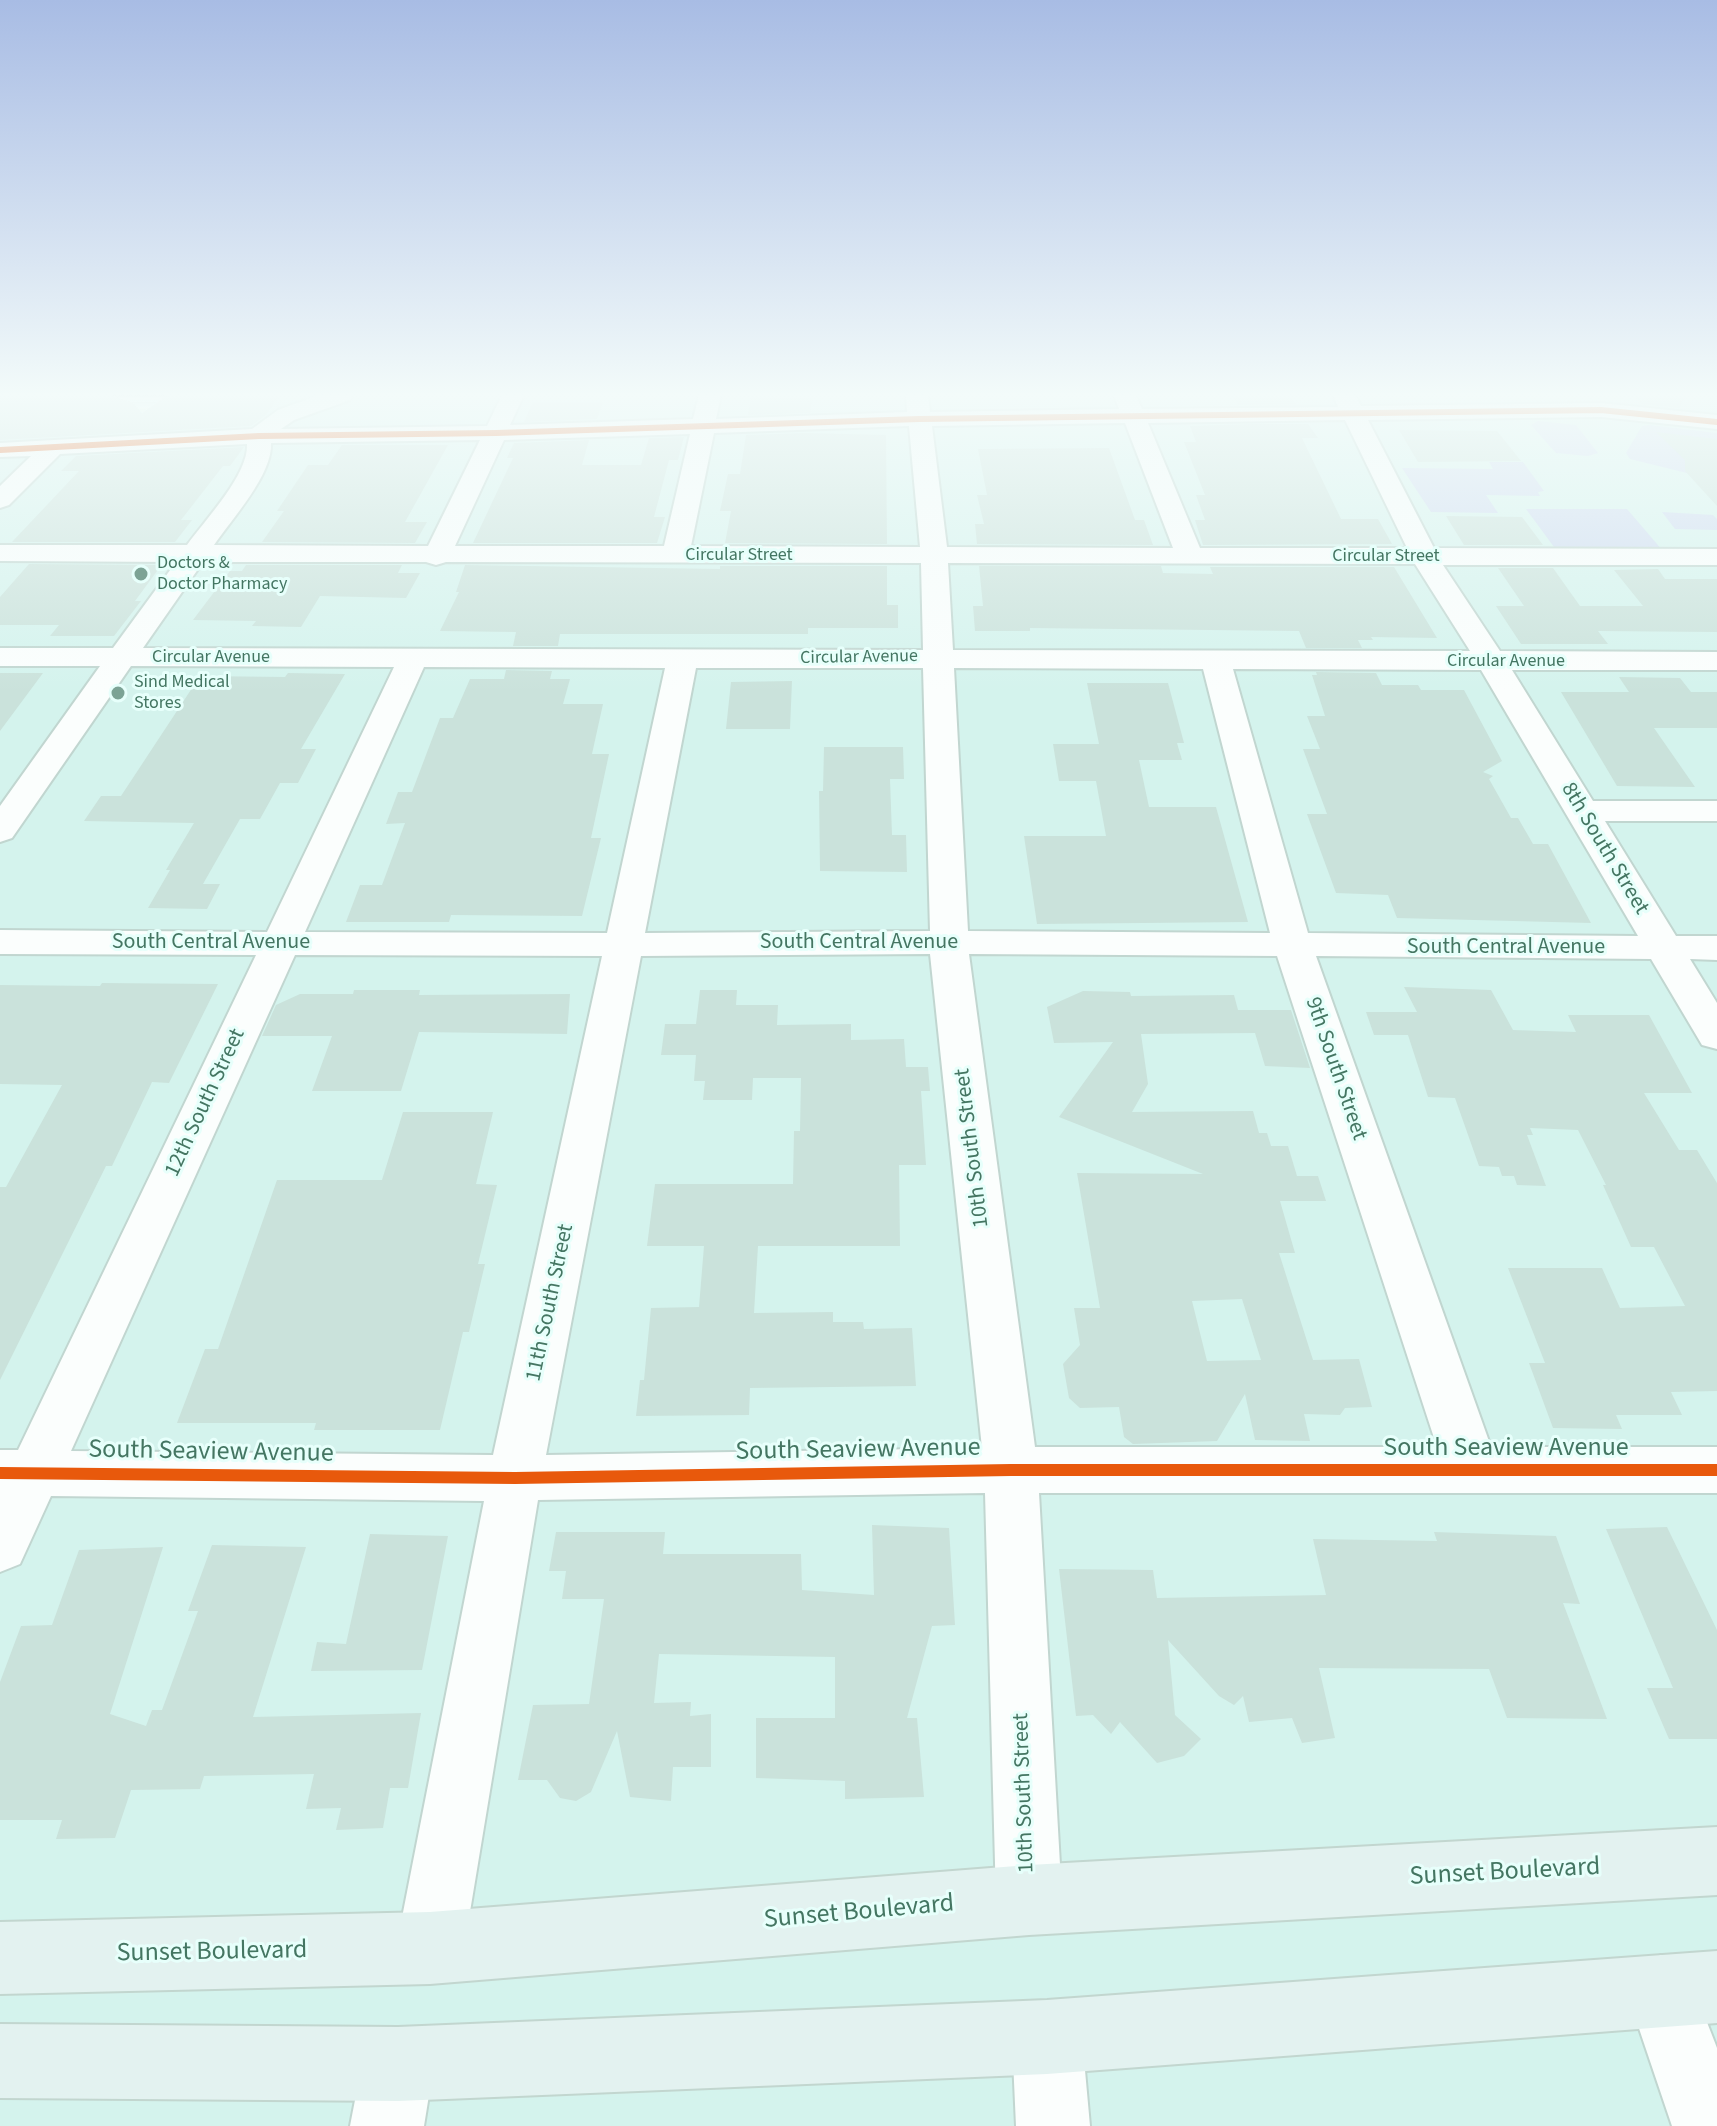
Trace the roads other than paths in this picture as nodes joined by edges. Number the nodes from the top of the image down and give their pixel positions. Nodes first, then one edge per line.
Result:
1 (237, 494) edge
2 (466, 494) edge
3 (688, 494) edge
4 (927, 494) edge
5 (1165, 494) edge
6 (1394, 494) edge
7 (0, 553) edge
8 (197, 555) junction
9 (934, 555) junction
10 (675, 556) junction
11 (1190, 556) junction
12 (436, 557) junction
13 (1717, 557) edge
14 (1425, 558) junction
15 (0, 657) edge
16 (124, 657) junction
17 (939, 658) junction
18 (413, 659) junction
19 (682, 660) junction
20 (1216, 661) junction
21 (1717, 661) edge
22 (1492, 662) junction
23 (1581, 811) junction
24 (1717, 811) edge
25 (0, 831) edge
26 (0, 942) edge
27 (1717, 948) edge
28 (950, 953) junction
29 (275, 955) junction
30 (1296, 955) junction
31 (623, 956) junction
32 (1670, 958) junction
33 (0, 965) edge
34 (1717, 969) edge
35 (1717, 1036) edge
36 (1011, 1470) junction
37 (1717, 1470) edge
38 (1472, 1471) junction
39 (16, 1473) edge
40 (515, 1478) junction
41 (0, 1547) edge
42 (1717, 1861) edge
43 (1029, 1900) junction
44 (430, 1948) junction
45 (0, 1958) edge
46 (1689, 1989) edge
47 (1047, 2037) junction
48 (0, 2061) edge
49 (393, 2095) edge
50 (1053, 2126) edge
51 (1709, 2126) edge

1 - 8 street
2 - 12 street
3 - 10 street
4 - 9 street, 10th South Street
5 - 11 street
6 - 14 street
7 - 8 street, Circular Street
8 - 12 street, Circular Street
8 - 16 street
9 - 10 street, Circular Street
9 - 11 street, Circular Street
9 - 17 street, 10th South Street
10 - 12 street, Circular Street
11 - 14 street, Circular Street
13 - 14 street, Circular Street
14 - 22 street, 8th South Street
15 - 16 street, Circular Avenue
16 - 18 street, Circular Avenue
16 - 25 street
17 - 19 street, Circular Avenue
17 - 20 street, Circular Avenue
17 - 28 street, 10th South Street
18 - 19 street, Circular Avenue
18 - 29 street, 12th South Street
19 - 31 street, 11th South Street
20 - 22 street, Circular Avenue
20 - 30 street, 9th South Street
21 - 22 street, Circular Avenue
22 - 23 street, 8th South Street
23 - 24 street
23 - 32 street, 8th South Street
26 - 29 street, South Central Avenue
27 - 32 street
28 - 30 street
28 - 31 street
28 - 36 street, 10th South Street
29 - 31 street
29 - 33 street
29 - 39 street, 12th South Street
30 - 32 street
30 - 38 street, 9th South Street
31 - 40 street, 11th South Street
32 - 34 street
32 - 35 street, 8th South Street
36 - 38 street, South Seaview Avenue
36 - 40 street, South Seaview Avenue
36 - 43 street, 10th South Street
37 - 38 street, South Seaview Avenue
39 - 40 street, South Seaview Avenue
39 - 41 street, 12th South Street
40 - 44 street, 11th South Street
42 - 43 main road, Sunset Boulevard
43 - 44 main road, Sunset Boulevard
44 - 45 main road, Sunset Boulevard
46 - 47 main road
46 - 51 street
47 - 49 main road
47 - 50 street
48 - 49 main road

